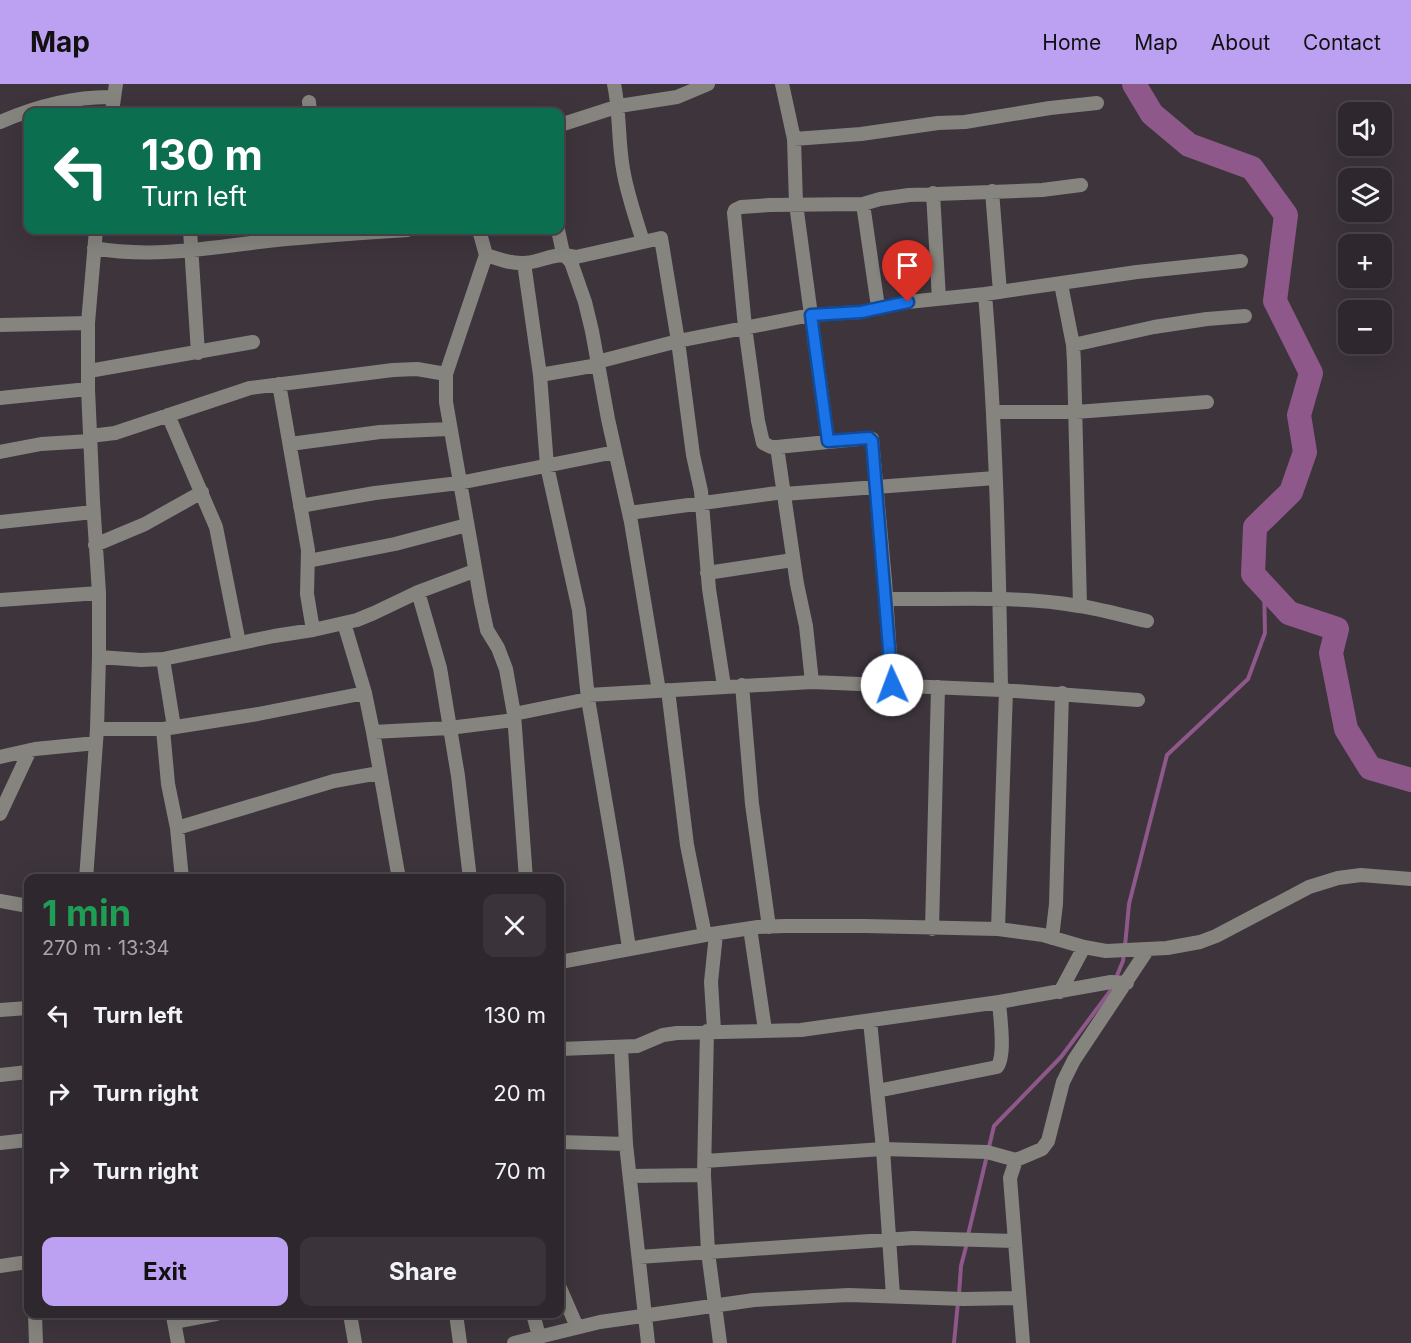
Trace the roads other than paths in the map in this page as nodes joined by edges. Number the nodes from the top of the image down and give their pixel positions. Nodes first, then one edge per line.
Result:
1 (614, 84) edge
2 (708, 84) edge
3 (782, 84) edge
4 (119, 88) edge
5 (1097, 103) dead end
6 (619, 106) junction
7 (39, 108) edge
8 (113, 108) edge
9 (24, 113) edge
10 (0, 122) edge
11 (564, 124) edge
12 (794, 139) junction
13 (1081, 185) dead end
14 (992, 191) junction
15 (933, 193) junction
16 (796, 204) junction
17 (863, 204) junction
18 (96, 234) edge
19 (190, 234) edge
20 (300, 234) edge
21 (480, 234) edge
22 (559, 234) edge
23 (257, 236) edge
24 (643, 242) junction
25 (94, 248) junction
26 (191, 250) junction
27 (563, 253) junction
28 (486, 255) junction
29 (1241, 261) dead end
30 (524, 263) junction
31 (1061, 284) junction
32 (1000, 292) junction
33 (985, 294) junction
34 (939, 298) junction
35 (878, 307) junction
36 (811, 315) junction
37 (1245, 316) dead end
38 (88, 323) junction
39 (0, 325) edge
40 (745, 327) junction
41 (678, 341) junction
42 (253, 342) dead end
43 (1073, 345) junction
44 (198, 353) junction
45 (598, 364) junction
46 (89, 371) junction
47 (447, 374) junction
48 (540, 375) junction
49 (279, 384) junction
50 (88, 389) junction
51 (0, 398) edge
52 (1207, 402) dead end
53 (993, 412) junction
54 (1076, 412) junction
55 (168, 415) junction
56 (449, 429) junction
57 (90, 439) junction
58 (828, 441) junction
59 (290, 444) junction
60 (777, 447) junction
61 (0, 452) edge
62 (615, 452) junction
63 (547, 466) junction
64 (995, 478) junction
65 (459, 483) junction
66 (875, 487) junction
67 (202, 492) junction
68 (784, 493) junction
69 (702, 503) junction
70 (300, 506) junction
71 (93, 512) junction
72 (629, 513) junction
73 (0, 522) edge
74 (467, 525) junction
75 (95, 545) junction
76 (793, 560) junction
77 (308, 561) junction
78 (474, 571) junction
79 (707, 573) junction
80 (418, 592) junction
81 (99, 593) junction
82 (886, 599) junction
83 (1000, 599) junction
84 (0, 600) edge
85 (1080, 606) junction
86 (1147, 621) dead end
87 (344, 623) junction
88 (313, 630) junction
89 (238, 643) junction
90 (99, 657) junction
91 (163, 659) junction
92 (812, 682) junction
93 (742, 685) junction
94 (892, 685) junction
95 (724, 686) junction
96 (938, 687) junction
97 (664, 690) junction
98 (1003, 690) junction
99 (365, 693) junction
100 (1062, 693) junction
101 (588, 697) junction
102 (1138, 700) dead end
103 (514, 717) junction
104 (169, 728) junction
105 (449, 728) junction
106 (373, 732) junction
107 (97, 736) junction
108 (30, 750) junction
109 (0, 757) edge
110 (379, 773) junction
111 (0, 814) edge
112 (177, 828) junction
113 (86, 874) edge
114 (182, 874) edge
115 (398, 874) edge
116 (469, 874) edge
117 (526, 874) edge
118 (1411, 879) edge
119 (0, 901) edge
120 (24, 905) edge
121 (769, 927) junction
122 (750, 928) junction
123 (932, 929) junction
124 (998, 929) junction
125 (711, 935) junction
126 (1052, 938) junction
127 (629, 948) junction
128 (1084, 948) junction
129 (1148, 949) junction
130 (564, 961) edge
131 (1120, 982) junction
132 (1060, 992) junction
133 (999, 1002) junction
134 (24, 1008) edge
135 (0, 1010) edge
136 (870, 1021) junction
137 (765, 1030) junction
138 (710, 1031) junction
139 (621, 1047) junction
140 (564, 1049) edge
141 (24, 1072) edge
142 (0, 1075) edge
143 (877, 1091) junction
144 (24, 1140) edge
145 (564, 1142) edge
146 (0, 1143) edge
147 (627, 1144) junction
148 (883, 1149) junction
149 (1016, 1160) junction
150 (704, 1168) junction
151 (630, 1176) junction
152 (890, 1240) junction
153 (1014, 1241) junction
154 (708, 1252) junction
155 (639, 1257) junction
156 (24, 1263) edge
157 (0, 1266) edge
158 (893, 1296) junction
159 (564, 1297) edge
160 (1018, 1298) junction
161 (714, 1304) junction
162 (644, 1314) junction
163 (35, 1318) edge
164 (173, 1318) edge
165 (351, 1318) edge
166 (457, 1318) edge
167 (535, 1318) edge
168 (577, 1327) junction
169 (546, 1338) edge
170 (38, 1343) edge
171 (178, 1343) edge
172 (355, 1343) edge
173 (460, 1343) edge
174 (514, 1343) edge
175 (648, 1343) edge
176 (720, 1343) edge
177 (1023, 1343) edge

1 - 6 street
2 - 6 street
3 - 12 street
4 - 7 street
4 - 8 street
5 - 12 street
6 - 11 street
6 - 24 street
9 - 10 street
12 - 16 street
13 - 14 street
14 - 15 street
14 - 32 street
15 - 17 street
15 - 34 street
16 - 17 street
16 - 36 street
16 - 40 street
17 - 35 street
18 - 25 street
19 - 26 street
20 - 23 street
21 - 28 street
22 - 27 street
23 - 26 street
24 - 27 street
24 - 41 street
25 - 26 street
25 - 38 street
26 - 44 street
27 - 30 street
27 - 45 street
28 - 30 street
28 - 47 street
29 - 31 street
30 - 48 street
31 - 32 street
31 - 43 street
32 - 33 street
33 - 34 street
33 - 53 street
34 - 35 street
35 - 36 street
36 - 40 street
36 - 58 street
37 - 43 street
38 - 39 street
38 - 46 street
40 - 41 street
40 - 60 street
41 - 45 street
41 - 69 street
42 - 44 street
43 - 54 street
44 - 46 street
45 - 48 street
45 - 62 street
46 - 50 street
47 - 49 street
47 - 56 street
48 - 63 street
49 - 55 street
49 - 59 street
50 - 51 street
50 - 57 street
52 - 54 street
53 - 54 street
53 - 64 street
54 - 85 street
55 - 57 street
55 - 67 street
56 - 59 street
56 - 65 street
57 - 61 street
57 - 71 street
58 - 60 street
58 - 66 street
59 - 70 street
60 - 68 street
62 - 63 street
62 - 72 street
63 - 65 street
63 - 101 street
64 - 66 street
64 - 83 street
65 - 70 street
65 - 74 street
66 - 68 street
66 - 82 street
67 - 75 street
67 - 89 street
68 - 69 street
68 - 76 street
69 - 72 street
69 - 79 street
70 - 77 street
71 - 73 street
71 - 75 street
72 - 97 street
74 - 77 street
74 - 78 street
75 - 81 street
76 - 79 street
76 - 92 street
77 - 88 street
78 - 80 street
78 - 103 street
79 - 95 street
80 - 87 street
80 - 105 street
81 - 84 street
81 - 90 street
82 - 83 street
82 - 94 street
83 - 85 street
83 - 98 street
85 - 86 street
87 - 88 street
87 - 99 street
88 - 89 street
89 - 91 street
90 - 91 street
90 - 107 street
91 - 104 street
92 - 93 street
92 - 94 street
93 - 95 street
93 - 121 street
94 - 96 street
95 - 97 street
96 - 98 street
96 - 123 street
97 - 101 street
97 - 125 street
98 - 100 street
98 - 124 street
99 - 104 street
99 - 106 street
100 - 102 street
100 - 126 street
101 - 103 street
101 - 127 street
103 - 105 street
103 - 117 street
104 - 107 street
104 - 112 street
105 - 106 street
105 - 116 street
106 - 110 street
107 - 108 street
107 - 113 street
108 - 109 street
108 - 111 street
110 - 112 street
110 - 115 street
112 - 114 street
118 - 129 street
119 - 120 street
121 - 122 street
121 - 123 street
122 - 125 street
122 - 137 street
123 - 124 street
124 - 126 street
125 - 127 street
125 - 138 street
126 - 128 street
127 - 130 street
128 - 129 street
128 - 132 street
129 - 131 street
131 - 132 street
131 - 149 street
132 - 133 street
133 - 136 street
133 - 143 street
134 - 135 street
136 - 137 street
136 - 143 street
137 - 138 street
138 - 139 street
138 - 150 street
139 - 140 street
139 - 147 street
141 - 142 street
143 - 148 street
144 - 146 street
145 - 147 street
147 - 151 street
148 - 149 street
148 - 150 street
148 - 152 street
149 - 153 street
150 - 151 street
150 - 154 street
151 - 155 street
152 - 153 street
152 - 154 street
152 - 158 street
153 - 160 street
154 - 155 street
154 - 161 street
155 - 162 street
156 - 157 street
158 - 160 street
158 - 161 street
159 - 168 street
160 - 177 street
161 - 162 street
161 - 176 street
162 - 168 street
162 - 175 street
163 - 170 street
164 - 171 street
165 - 172 street
166 - 173 street
167 - 169 street
168 - 169 street
169 - 174 street

